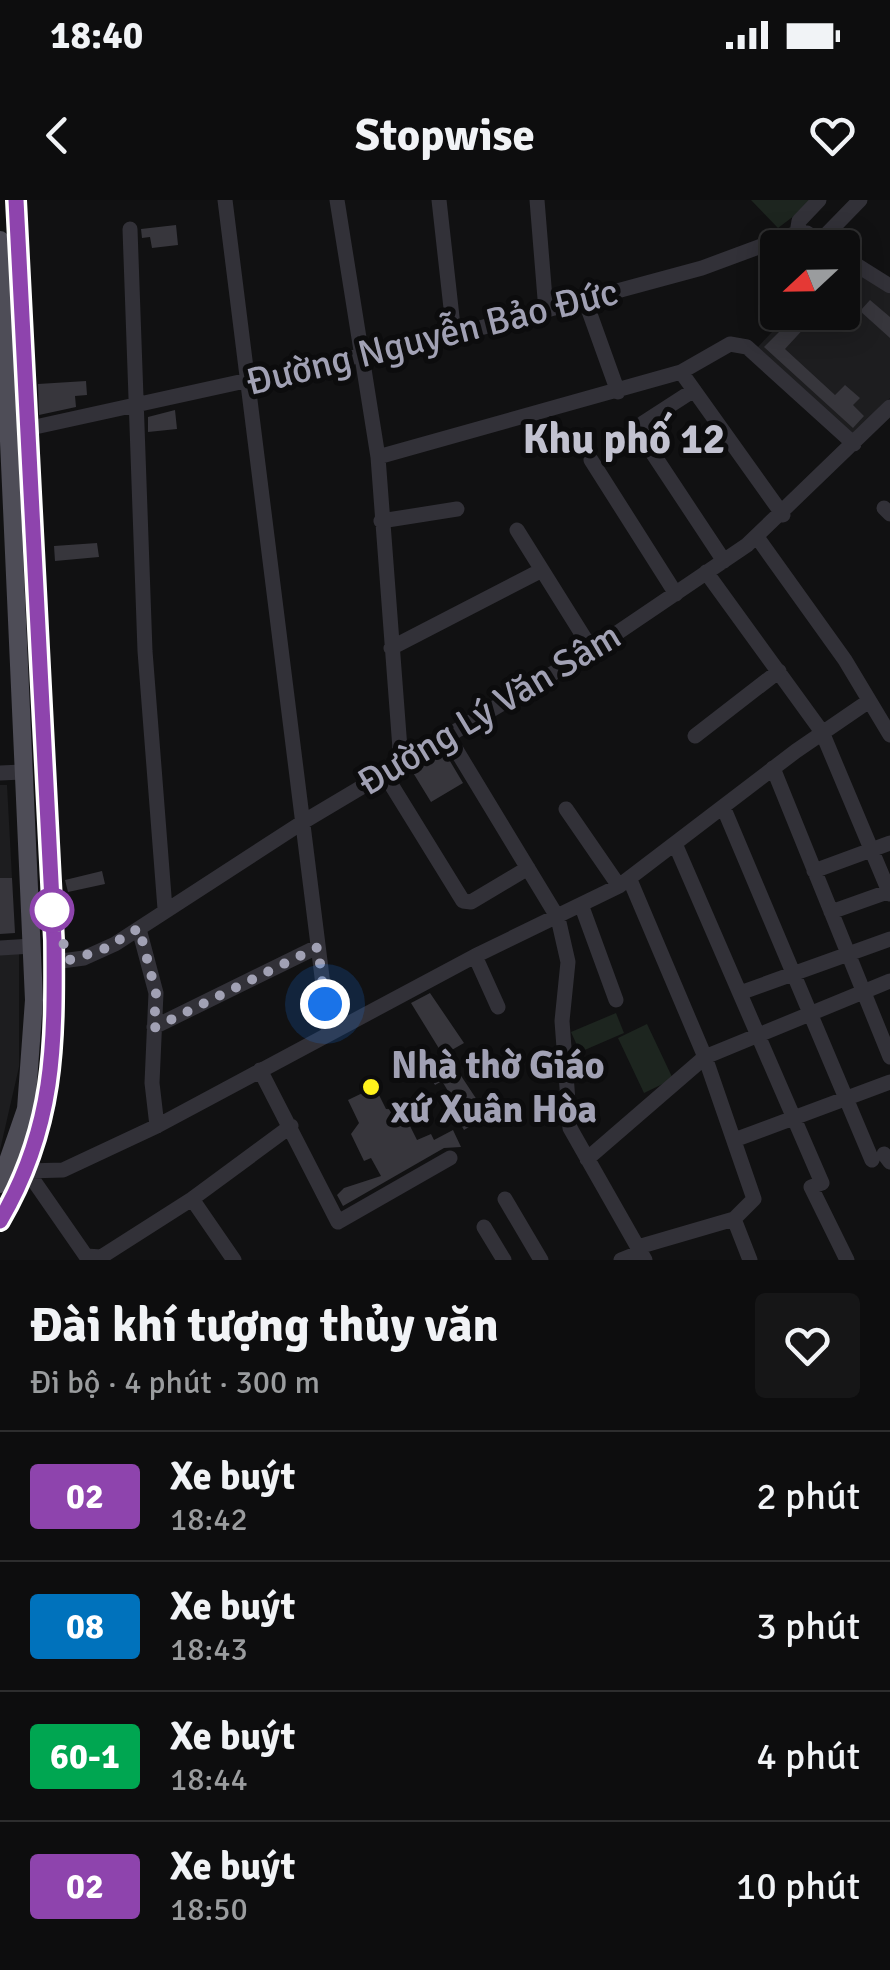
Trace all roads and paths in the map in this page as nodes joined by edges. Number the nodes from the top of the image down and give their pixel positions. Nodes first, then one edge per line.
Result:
1 (16, 200) edge
2 (224, 200) edge
3 (337, 200) edge
4 (440, 200) edge
5 (536, 200) edge
6 (818, 200) edge
7 (860, 200) edge
8 (130, 229) dead end
9 (798, 230) edge
10 (836, 230) edge
11 (0, 240) edge
12 (760, 247) edge
13 (0, 258) edge
14 (860, 267) edge
15 (890, 286) edge
16 (584, 300) junction
17 (546, 311) junction
18 (454, 334) junction
19 (362, 356) junction
20 (682, 372) junction
21 (249, 382) junction
22 (694, 390) junction
23 (618, 392) junction
24 (890, 407) edge
25 (136, 408) junction
26 (4, 411) edge
27 (18, 431) junction
28 (854, 444) junction
29 (378, 457) junction
30 (591, 460) dead end
31 (457, 509) dead end
32 (783, 516) junction
33 (382, 522) junction
34 (517, 530) dead end
35 (757, 538) junction
36 (724, 560) junction
37 (542, 570) junction
38 (706, 572) junction
39 (676, 594) junction
40 (8, 620) edge
41 (390, 648) junction
42 (592, 650) junction
43 (779, 671) junction
44 (869, 701) junction
45 (822, 732) junction
46 (890, 734) edge
47 (695, 736) dead end
48 (449, 738) junction
49 (401, 762) junction
50 (774, 768) junction
51 (22, 772) junction
52 (0, 773) edge
53 (384, 774) junction
54 (724, 809) junction
55 (566, 810) dead end
56 (302, 822) junction
57 (890, 843) edge
58 (676, 846) junction
59 (871, 851) junction
60 (528, 868) junction
61 (814, 870) junction
62 (624, 883) junction
63 (890, 892) edge
64 (582, 907) junction
65 (165, 909) junction
66 (831, 912) junction
67 (558, 918) junction
68 (139, 928) junction
69 (890, 939) edge
70 (318, 947) junction
71 (0, 948) edge
72 (54, 953) junction
73 (848, 954) junction
74 (33, 955) junction
75 (475, 956) junction
76 (796, 972) junction
77 (890, 981) edge
78 (863, 992) junction
79 (740, 993) junction
80 (616, 1000) dead end
81 (498, 1006) dead end
82 (812, 1011) junction
83 (154, 1028) junction
84 (329, 1033) junction
85 (758, 1034) junction
86 (705, 1057) junction
87 (890, 1057) edge
88 (260, 1070) junction
89 (890, 1082) edge
90 (846, 1099) junction
91 (792, 1116) junction
92 (157, 1126) junction
93 (291, 1126) junction
94 (737, 1140) junction
95 (450, 1158) dead end
96 (588, 1159) junction
97 (882, 1159) edge
98 (28, 1172) junction
99 (0, 1184) edge
100 (192, 1199) junction
101 (505, 1199) dead end
102 (734, 1219) junction
103 (0, 1221) edge
104 (484, 1227) dead end
105 (641, 1253) edge
106 (120, 1254) edge
107 (234, 1260) edge
108 (504, 1260) edge
109 (541, 1260) edge
110 (621, 1260) edge
111 (750, 1260) edge
112 (847, 1260) edge

1 - 27 main road
2 - 21 street
3 - 19 street
4 - 18 street
5 - 17 street
6 - 9 street
7 - 10 street
8 - 25 street
11 - 13 main road
12 - 16 street, Đường Nguyễn Bảo Đức
13 - 26 main road
14 - 15 street
16 - 17 street, Đường Nguyễn Bảo Đức
16 - 23 street
17 - 18 street, Đường Nguyễn Bảo Đức
18 - 19 street, Đường Nguyễn Bảo Đức
19 - 21 street, Đường Nguyễn Bảo Đức
19 - 29 street
20 - 22 street
20 - 23 street
20 - 28 street
21 - 25 street, Đường Nguyễn Bảo Đức
21 - 56 street
22 - 32 street
22 - 36 street
23 - 29 street
24 - 28 street, Đường Lý Văn Sâm
25 - 27 street, Đường Nguyễn Bảo Đức
25 - 65 street
26 - 27 main road
27 - 40 main road
27 - 72 main road
28 - 32 street, Đường Lý Văn Sâm
29 - 33 street
30 - 39 street
31 - 33 street
32 - 35 street, Đường Lý Văn Sâm
33 - 41 street
34 - 37 street
35 - 36 street, Đường Lý Văn Sâm
35 - 44 street
36 - 38 street, Đường Lý Văn Sâm
37 - 41 street
37 - 42 street
38 - 39 street, Đường Lý Văn Sâm
38 - 43 street
39 - 42 street, Đường Lý Văn Sâm
40 - 51 main road
41 - 49 street
42 - 48 street, Đường Lý Văn Sâm
43 - 45 street
43 - 47 street
44 - 45 street
44 - 46 street
45 - 50 street
45 - 59 street
48 - 49 street, Đường Lý Văn Sâm
48 - 60 street
49 - 53 street, Đường Lý Văn Sâm
50 - 54 street
50 - 61 street
51 - 52 street
51 - 74 main road
53 - 56 street, Đường Lý Văn Sâm
53 - 60 street
54 - 58 street
54 - 76 street
55 - 62 street
56 - 65 street, Đường Lý Văn Sâm
56 - 70 street
57 - 59 street
58 - 62 street
58 - 79 street
59 - 61 street
59 - 63 street
60 - 67 street
61 - 66 street
62 - 64 street
62 - 86 street
63 - 66 street
64 - 67 street
64 - 80 street
65 - 68 street, Đường Lý Văn Sâm
66 - 73 street
67 - 75 street
67 - 96 street
68 - 72 street, Đường Lý Văn Sâm
68 - 83 street
69 - 73 street
70 - 83 street
70 - 84 street
71 - 74 street
72 - 74 main road
72 - 98 main road
73 - 76 street
73 - 78 street
74 - 99 main road
75 - 81 street
75 - 84 street
76 - 79 street
76 - 82 street
77 - 78 street
78 - 82 street
78 - 87 street
79 - 85 street
82 - 85 street
82 - 90 street
83 - 92 street
84 - 88 street
85 - 86 street
85 - 91 street
86 - 94 street
86 - 96 street
88 - 92 street
88 - 93 street
89 - 90 street
90 - 91 street
90 - 97 street
91 - 94 street
91 - 112 street
92 - 98 street
93 - 95 street
93 - 100 street
94 - 102 street
96 - 105 street
98 - 103 main road
98 - 106 street
100 - 106 street
100 - 107 street
101 - 109 street
102 - 105 street
102 - 111 street
104 - 108 street
105 - 110 street

